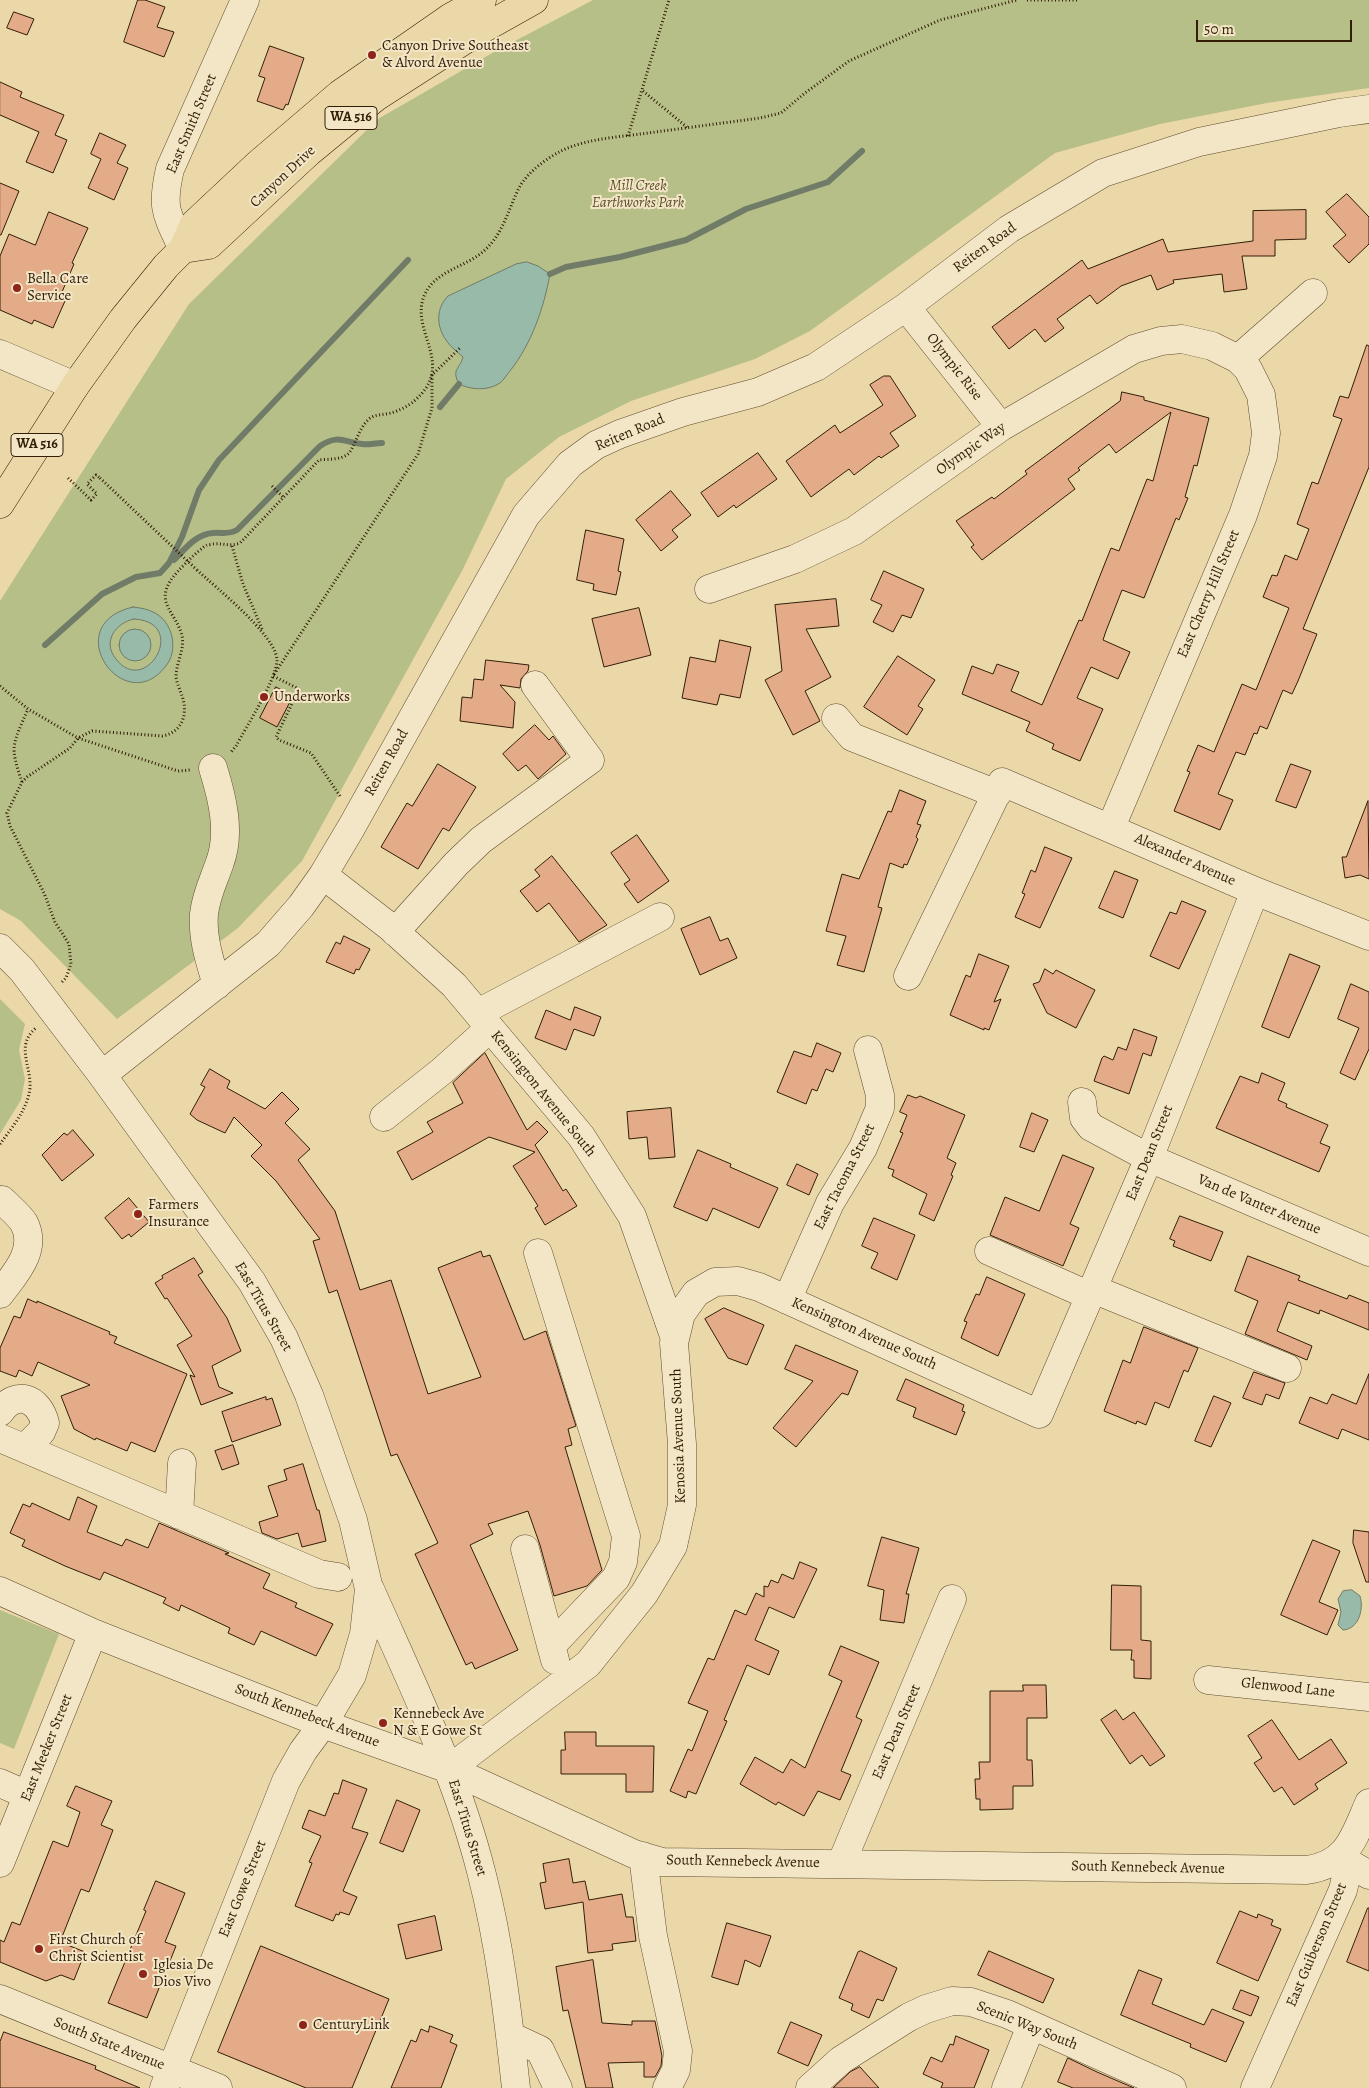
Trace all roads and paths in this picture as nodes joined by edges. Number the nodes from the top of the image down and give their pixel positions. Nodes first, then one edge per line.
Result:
1 (245, 0) edge
2 (482, 0) edge
3 (534, 0) edge
4 (669, 0) edge
5 (1017, 0) edge
6 (1026, 0) edge
7 (1078, 0) edge
8 (643, 91) junction
9 (1369, 109) edge
10 (688, 128) junction
11 (628, 136) junction
12 (183, 249) junction
13 (1313, 294) dead end
14 (906, 307) junction
15 (461, 347) dead end
16 (0, 354) edge
17 (1238, 359) junction
18 (432, 375) junction
19 (75, 386) junction
20 (1001, 427) junction
21 (68, 478) dead end
22 (272, 486) dead end
23 (283, 497) junction
24 (0, 504) edge
25 (232, 546) junction
26 (709, 588) dead end
27 (263, 632) junction
28 (273, 676) junction
29 (536, 685) dead end
30 (0, 686) edge
31 (28, 709) junction
32 (836, 718) dead end
33 (78, 738) junction
34 (213, 768) junction
35 (22, 782) junction
36 (999, 788) junction
37 (340, 796) dead end
38 (1111, 827) junction
39 (323, 875) junction
40 (1255, 890) junction
41 (660, 917) dead end
42 (396, 932) junction
43 (1369, 936) edge
44 (0, 948) edge
45 (908, 976) dead end
46 (216, 986) junction
47 (48, 1005) junction
48 (484, 1021) junction
49 (868, 1050) dead end
50 (102, 1076) junction
51 (1082, 1102) dead end
52 (384, 1117) dead end
53 (0, 1144) edge
54 (1149, 1158) junction
55 (0, 1202) edge
56 (989, 1252) dead end
57 (1369, 1252) edge
58 (538, 1253) dead end
59 (1091, 1292) junction
60 (0, 1294) edge
61 (787, 1300) junction
62 (674, 1336) junction
63 (1287, 1368) dead end
64 (0, 1412) edge
65 (1039, 1414) joint
66 (0, 1438) edge
67 (25, 1448) junction
68 (182, 1464) dead end
69 (179, 1515) junction
70 (525, 1550) dead end
71 (338, 1577) dead end
72 (368, 1582) junction
73 (0, 1591) edge
74 (952, 1599) dead end
75 (93, 1633) junction
76 (552, 1646) junction
77 (1208, 1680) dead end
78 (562, 1683) junction
79 (1369, 1697) edge
80 (323, 1724) junction
81 (449, 1769) junction
82 (0, 1783) edge
83 (28, 1795) junction
84 (1369, 1803) edge
85 (643, 1856) junction
86 (1340, 1858) junction
87 (0, 1863) edge
88 (841, 1864) junction
89 (1369, 1875) edge
90 (0, 1999) edge
91 (1031, 2026) junction
92 (510, 2036) junction
93 (168, 2079) edge
94 (218, 2088) edge
95 (516, 2088) edge
96 (558, 2088) edge
97 (667, 2088) edge
98 (810, 2088) edge
99 (1006, 2088) edge
100 (1172, 2088) edge
101 (1255, 2088) edge

1 - 12 street, East Smith Street
2 - 12 main road, Canyon Drive / WA 516
3 - 12 main road, Canyon Drive / WA 516
4 - 8 path
5 - 10 path
6 - 7 path
8 - 10 path
8 - 11 path
9 - 14 street, Reiten Road
10 - 11 path
11 - 18 path
12 - 19 main road, Canyon Drive / WA 516
13 - 17 street
14 - 20 street, Olympic Rise
14 - 39 street, Reiten Road
15 - 18 path
16 - 19 street
17 - 20 street, Olympic Way
17 - 38 street, East Cherry Hill Street
18 - 23 path
18 - 28 path
19 - 24 main road, WA 516
20 - 26 street, Olympic Way
21 - 27 path, bridge
22 - 23 path
23 - 25 path
25 - 27 path
25 - 33 path
27 - 28 path
28 - 34 path
28 - 37 path
29 - 42 street
30 - 31 path
31 - 33 path
31 - 35 path
32 - 36 street, Alexander Avenue
33 - 34 path
33 - 35 path
34 - 46 street
35 - 47 path
36 - 38 street, Alexander Avenue
36 - 45 street
38 - 40 street, Alexander Avenue
39 - 42 street, Kensington Avenue South
39 - 46 street, Reiten Road
40 - 43 street, Alexander Avenue
40 - 54 street, East Dean Street
41 - 48 street
42 - 48 street, Kensington Avenue South
44 - 47 street, East Titus Street
46 - 50 street, Reiten Road
47 - 50 street, East Titus Street
47 - 53 path
48 - 52 street
48 - 62 street, Kensington Avenue South
49 - 61 street, East Tacoma Street
50 - 72 street, East Titus Street
51 - 54 street, Van de Vanter Avenue
54 - 57 street, Van de Vanter Avenue
54 - 59 street, East Dean Street
55 - 60 street
56 - 59 street
58 - 76 street
59 - 63 street
59 - 65 street, East Dean Street
61 - 62 street, Kensington Avenue South
61 - 65 street, Kensington Avenue South
62 - 78 street, Kenosia Avenue South
64 - 67 street
66 - 67 street
67 - 69 street
68 - 69 street
69 - 71 street
70 - 76 street
72 - 80 street, East Titus Street
72 - 81 street, East Titus Street
73 - 75 street, South Kennebeck Avenue
74 - 88 street, East Dean Street
75 - 80 street, South Kennebeck Avenue
75 - 83 street, East Meeker Street
76 - 78 street
77 - 79 street, Glenwood Lane
78 - 81 street, Kenosia Avenue South
80 - 81 street, South Kennebeck Avenue
80 - 93 street, East Gowe Street
81 - 85 street, South Kennebeck Avenue
81 - 92 street, East Titus Street
82 - 83 street
83 - 87 street, East Meeker Street
84 - 86 street
85 - 88 street, South Kennebeck Avenue
85 - 97 street
86 - 88 street, South Kennebeck Avenue
86 - 89 street
86 - 101 street, East Guiberson Street
90 - 93 street, South State Avenue
91 - 98 street, Scenic Way South
91 - 99 street
91 - 100 street, Scenic Way South
92 - 95 street, East Titus Street
92 - 96 street
93 - 94 street, South State Avenue

